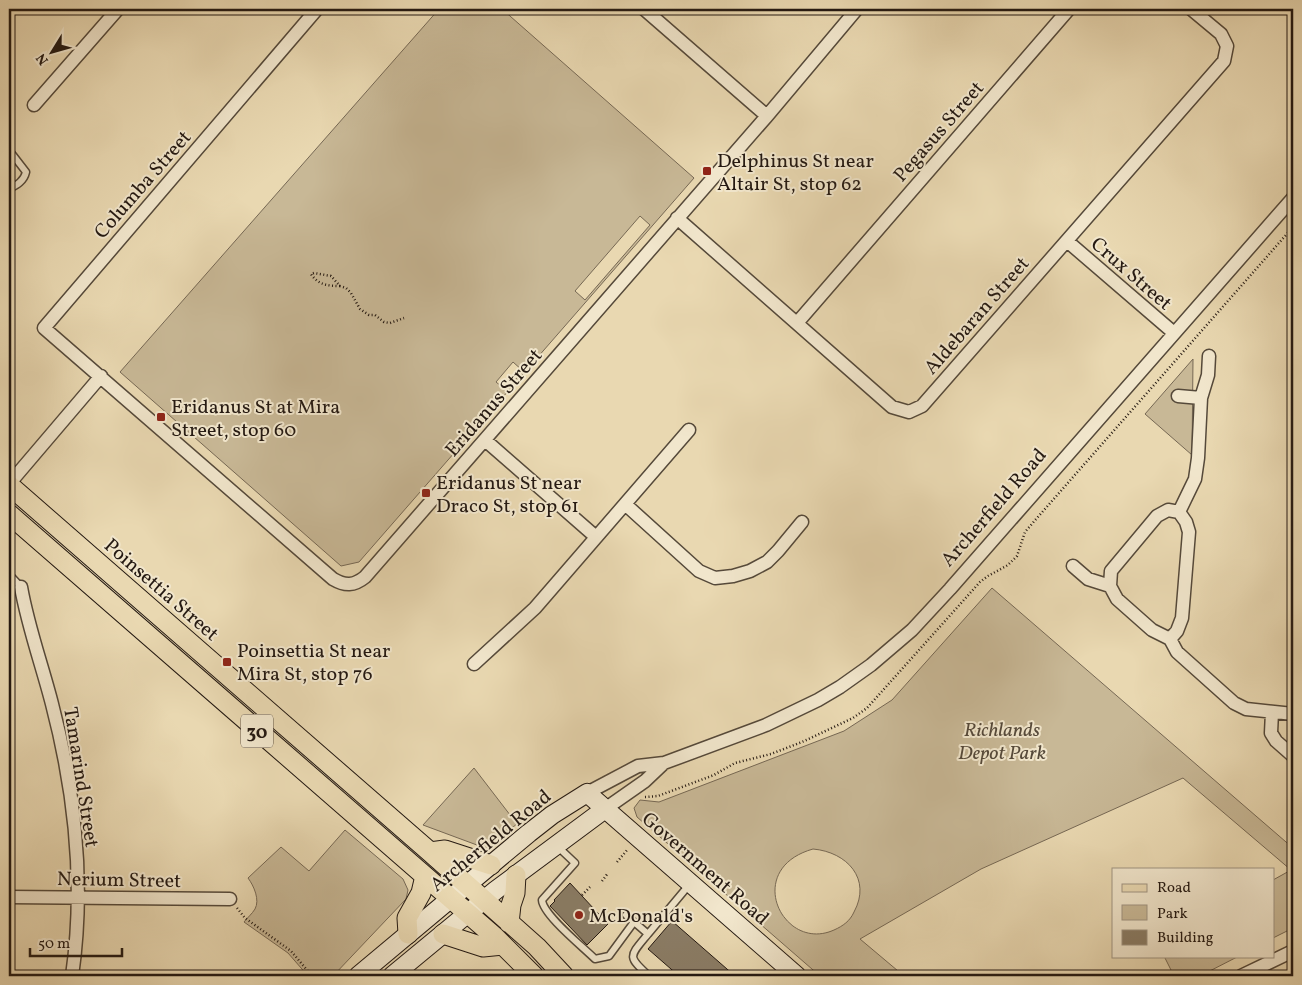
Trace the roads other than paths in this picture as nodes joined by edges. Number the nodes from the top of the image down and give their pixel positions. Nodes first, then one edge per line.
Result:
1 (118, 9) edge
2 (317, 9) edge
3 (644, 9) edge
4 (857, 9) edge
5 (1069, 9) edge
6 (1191, 9) edge
7 (34, 105) dead end
8 (767, 116) junction
9 (9, 150) edge
10 (9, 189) edge
11 (1293, 198) edge
12 (677, 218) junction
13 (1067, 241) junction
14 (797, 323) junction
15 (1174, 333) junction
16 (1209, 356) dead end
17 (100, 376) junction
18 (1178, 396) dead end
19 (1200, 398) junction
20 (689, 430) dead end
21 (485, 440) junction
22 (9, 484) edge
23 (625, 504) junction
24 (1179, 512) junction
25 (9, 514) edge
26 (802, 522) dead end
27 (596, 537) junction
28 (1073, 566) dead end
29 (9, 574) edge
30 (1110, 586) junction
31 (21, 587) joint
32 (1170, 639) junction
33 (474, 664) dead end
34 (1272, 712) junction
35 (1293, 714) edge
36 (1293, 756) edge
37 (664, 763) junction
38 (586, 793) junction
39 (605, 809) junction
40 (556, 845) junction
41 (430, 852) junction
42 (490, 865) junction
43 (516, 875) junction
44 (425, 876) junction
45 (691, 883) junction
46 (466, 885) junction
47 (9, 897) edge
48 (78, 897) junction
49 (230, 899) road end
50 (450, 899) junction
51 (483, 900) junction
52 (467, 913) junction
53 (626, 915) dead end
54 (509, 922) junction
55 (634, 922) junction
56 (408, 934) junction
57 (443, 934) junction
58 (648, 934) junction
59 (503, 946) junction
60 (1293, 951) edge
61 (72, 976) edge
62 (358, 976) edge
63 (392, 976) edge
64 (534, 976) edge
65 (564, 976) edge
66 (649, 976) edge
67 (797, 976) edge
68 (1241, 976) edge

1 - 7 street
2 - 17 street, Columba Street
3 - 8 street
4 - 8 street, Eridanus Street
5 - 14 street, Pegasus Street
6 - 13 street, Aldebaran Street
8 - 12 street, Eridanus Street
9 - 10 lane
11 - 15 street, Archerfield Road
12 - 14 street, Aldebaran Street
12 - 21 street, Eridanus Street
13 - 14 street, Aldebaran Street
13 - 15 street, Crux Street
15 - 37 street, Archerfield Road
16 - 19 street
17 - 21 street, Eridanus Street
17 - 22 street
18 - 19 street
19 - 24 street
20 - 23 street
21 - 27 street
22 - 41 main road, Poinsettia Street / 30
23 - 26 street
23 - 27 street
24 - 30 street
24 - 32 street
25 - 44 main road, 30
27 - 33 street
28 - 30 street
29 - 31 lane
30 - 32 street
31 - 48 street, Tamarind Street
32 - 34 street
34 - 35 street
34 - 36 street
37 - 38 street, Archerfield Road
37 - 39 street, Archerfield Road
38 - 39 street, Government Road
38 - 42 street, Archerfield Road
39 - 40 street, Archerfield Road
39 - 45 street, Government Road
40 - 43 street, Archerfield Road
40 - 55 lane
41 - 42 main road
41 - 46 main road, Poinsettia Street / 30
42 - 46 street, Archerfield Road
43 - 51 street, Archerfield Road
43 - 54 main road
44 - 50 main road, 30
44 - 56 main road
45 - 58 lane
45 - 67 street, Government Road
46 - 50 street, Archerfield Road
46 - 51 main road, 30
47 - 48 street, Nerium Street
48 - 49 street, Nerium Street
48 - 61 street, Tamarind Street
50 - 52 main road, 30
50 - 56 street, Archerfield Road
51 - 52 street, Archerfield Road
51 - 54 main road, 30
52 - 57 street, Archerfield Road
52 - 59 main road, 30
53 - 55 lane
54 - 65 main road, 30
55 - 58 lane
56 - 62 street, Archerfield Road
57 - 59 main road
57 - 63 street, Archerfield Road
58 - 66 lane
59 - 64 main road, 30
60 - 68 street

